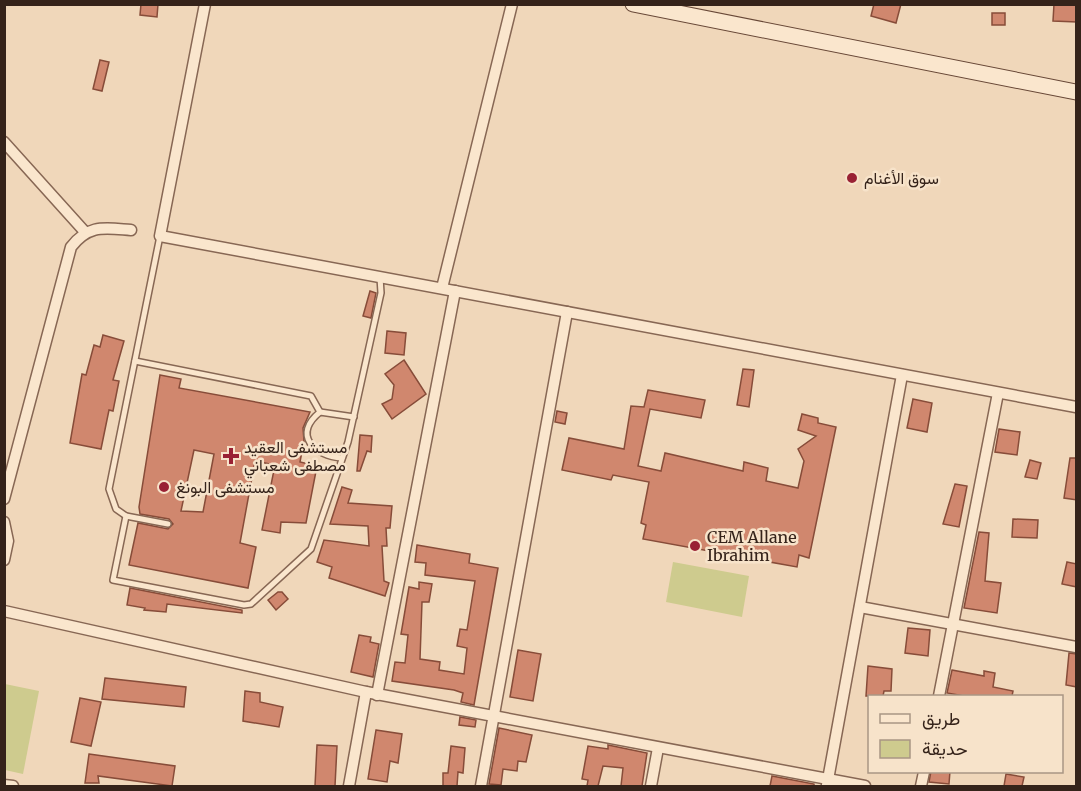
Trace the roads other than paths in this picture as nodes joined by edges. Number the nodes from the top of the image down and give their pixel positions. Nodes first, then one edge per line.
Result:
1 (206, 4) edge
2 (512, 4) edge
3 (633, 4) edge
4 (1077, 92) edge
5 (4, 142) edge
6 (131, 230) dead end
7 (85, 232) junction
8 (160, 236) junction
9 (380, 277) junction
10 (442, 288) junction
11 (454, 291) junction
12 (567, 312) junction
13 (135, 361) junction
14 (902, 375) junction
15 (998, 393) junction
16 (1077, 408) edge
17 (320, 412) junction
18 (354, 417) junction
19 (342, 458) junction
20 (4, 499) edge
21 (126, 516) junction
22 (4, 522) edge
23 (168, 524) dead end
24 (4, 561) edge
25 (860, 607) junction
26 (4, 611) edge
27 (953, 624) junction
28 (1077, 647) edge
29 (371, 694) junction
30 (939, 695) edge
31 (494, 716) junction
32 (658, 747) junction
33 (827, 783) edge
34 (4, 785) edge
35 (13, 786) edge
36 (349, 786) edge
37 (481, 786) edge
38 (651, 786) edge
39 (865, 786) edge

1 - 8 street
2 - 10 street
3 - 4 main road
5 - 7 street
6 - 7 street
7 - 20 street
8 - 9 street
8 - 13 lane
9 - 10 street
9 - 18 lane
10 - 11 street
11 - 12 street
11 - 29 street
12 - 14 street
12 - 31 street
13 - 17 lane
13 - 21 lane
14 - 15 street
14 - 25 street
15 - 16 street
15 - 27 street
17 - 18 lane
17 - 19 lane
18 - 19 lane
19 - 21 lane
21 - 23 lane
22 - 24 street
25 - 27 street
25 - 33 street
26 - 29 street
27 - 28 street
27 - 30 street
29 - 31 street
29 - 36 street
31 - 32 street
31 - 37 street
32 - 33 street
32 - 38 street
33 - 39 street
34 - 35 street

